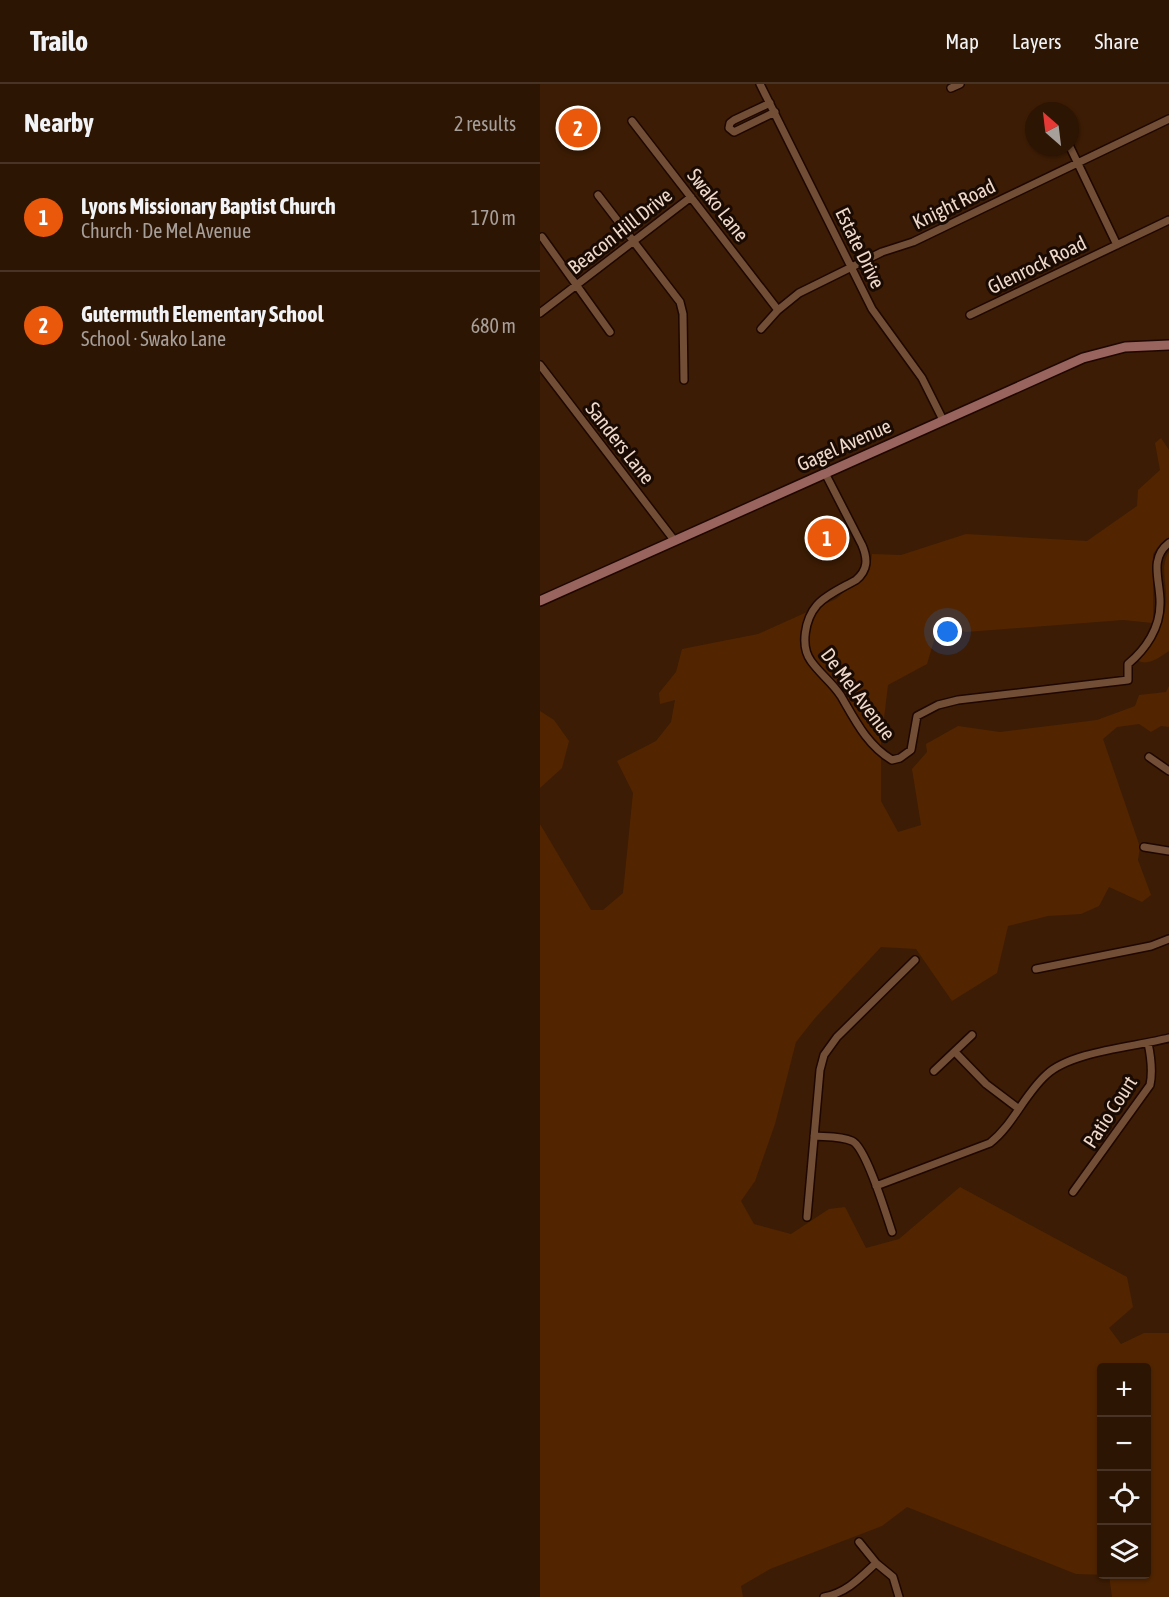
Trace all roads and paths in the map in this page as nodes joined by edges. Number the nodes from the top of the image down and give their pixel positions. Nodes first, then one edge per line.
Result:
1 (760, 84) edge
2 (960, 84) edge
3 (951, 88) dead end
4 (770, 103) junction
5 (775, 112) junction
6 (1169, 118) edge
7 (632, 121) dead end
8 (1074, 156) edge
9 (1077, 163) junction
10 (598, 195) dead end
11 (691, 197) junction
12 (1169, 220) edge
13 (542, 237) dead end
14 (633, 241) junction
15 (1117, 245) junction
16 (851, 267) junction
17 (577, 285) junction
18 (778, 310) junction
19 (540, 313) edge
20 (970, 315) dead end
21 (761, 329) dead end
22 (610, 332) dead end
23 (1169, 345) edge
24 (540, 365) edge
25 (684, 380) dead end
26 (943, 420) junction
27 (825, 473) junction
28 (674, 540) junction
29 (1169, 543) edge
30 (540, 601) edge
31 (1149, 757) dead end
32 (1169, 771) edge
33 (1144, 847) dead end
34 (1169, 852) edge
35 (1169, 939) edge
36 (915, 960) dead end
37 (1036, 969) dead end
38 (972, 1035) dead end
39 (1169, 1038) edge
40 (1148, 1043) junction
41 (955, 1052) junction
42 (934, 1071) dead end
43 (1019, 1109) junction
44 (814, 1136) junction
45 (876, 1186) junction
46 (1073, 1192) dead end
47 (807, 1217) dead end
48 (892, 1232) dead end
49 (859, 1542) dead end
50 (876, 1563) junction
51 (824, 1597) edge
52 (898, 1597) edge

1 - 4 street, Estate Drive
2 - 3 street
4 - 5 street, Estate Drive
4 - 5 street
5 - 16 street, Estate Drive
6 - 9 street, Knight Road
7 - 11 street, Swako Lane
8 - 9 street, Glenrock Road
9 - 15 street, Glenrock Road
9 - 16 street, Knight Road
10 - 14 street
11 - 14 street, Beacon Hill Drive
11 - 18 street, Swako Lane
12 - 15 street, Glenrock Road
13 - 17 street
14 - 17 street, Beacon Hill Drive
14 - 25 street
15 - 20 street, Glenrock Road
16 - 18 street, Knight Road
16 - 26 street, Estate Drive
17 - 19 street, Beacon Hill Drive
17 - 22 street
18 - 21 street, Knight Road
23 - 26 street, Gagel Avenue
24 - 28 street, Sanders Lane
26 - 27 street, Gagel Avenue
27 - 28 street, Gagel Avenue
27 - 29 street, De Mel Avenue
28 - 30 street, Gagel Avenue
31 - 32 street
33 - 34 street
35 - 37 street
36 - 44 street
38 - 41 street
39 - 40 street
40 - 43 street
40 - 46 street, Patio Court
41 - 42 street
41 - 43 street
43 - 45 street
44 - 45 street
44 - 47 street
45 - 48 street
49 - 50 street
50 - 51 street
50 - 52 street

